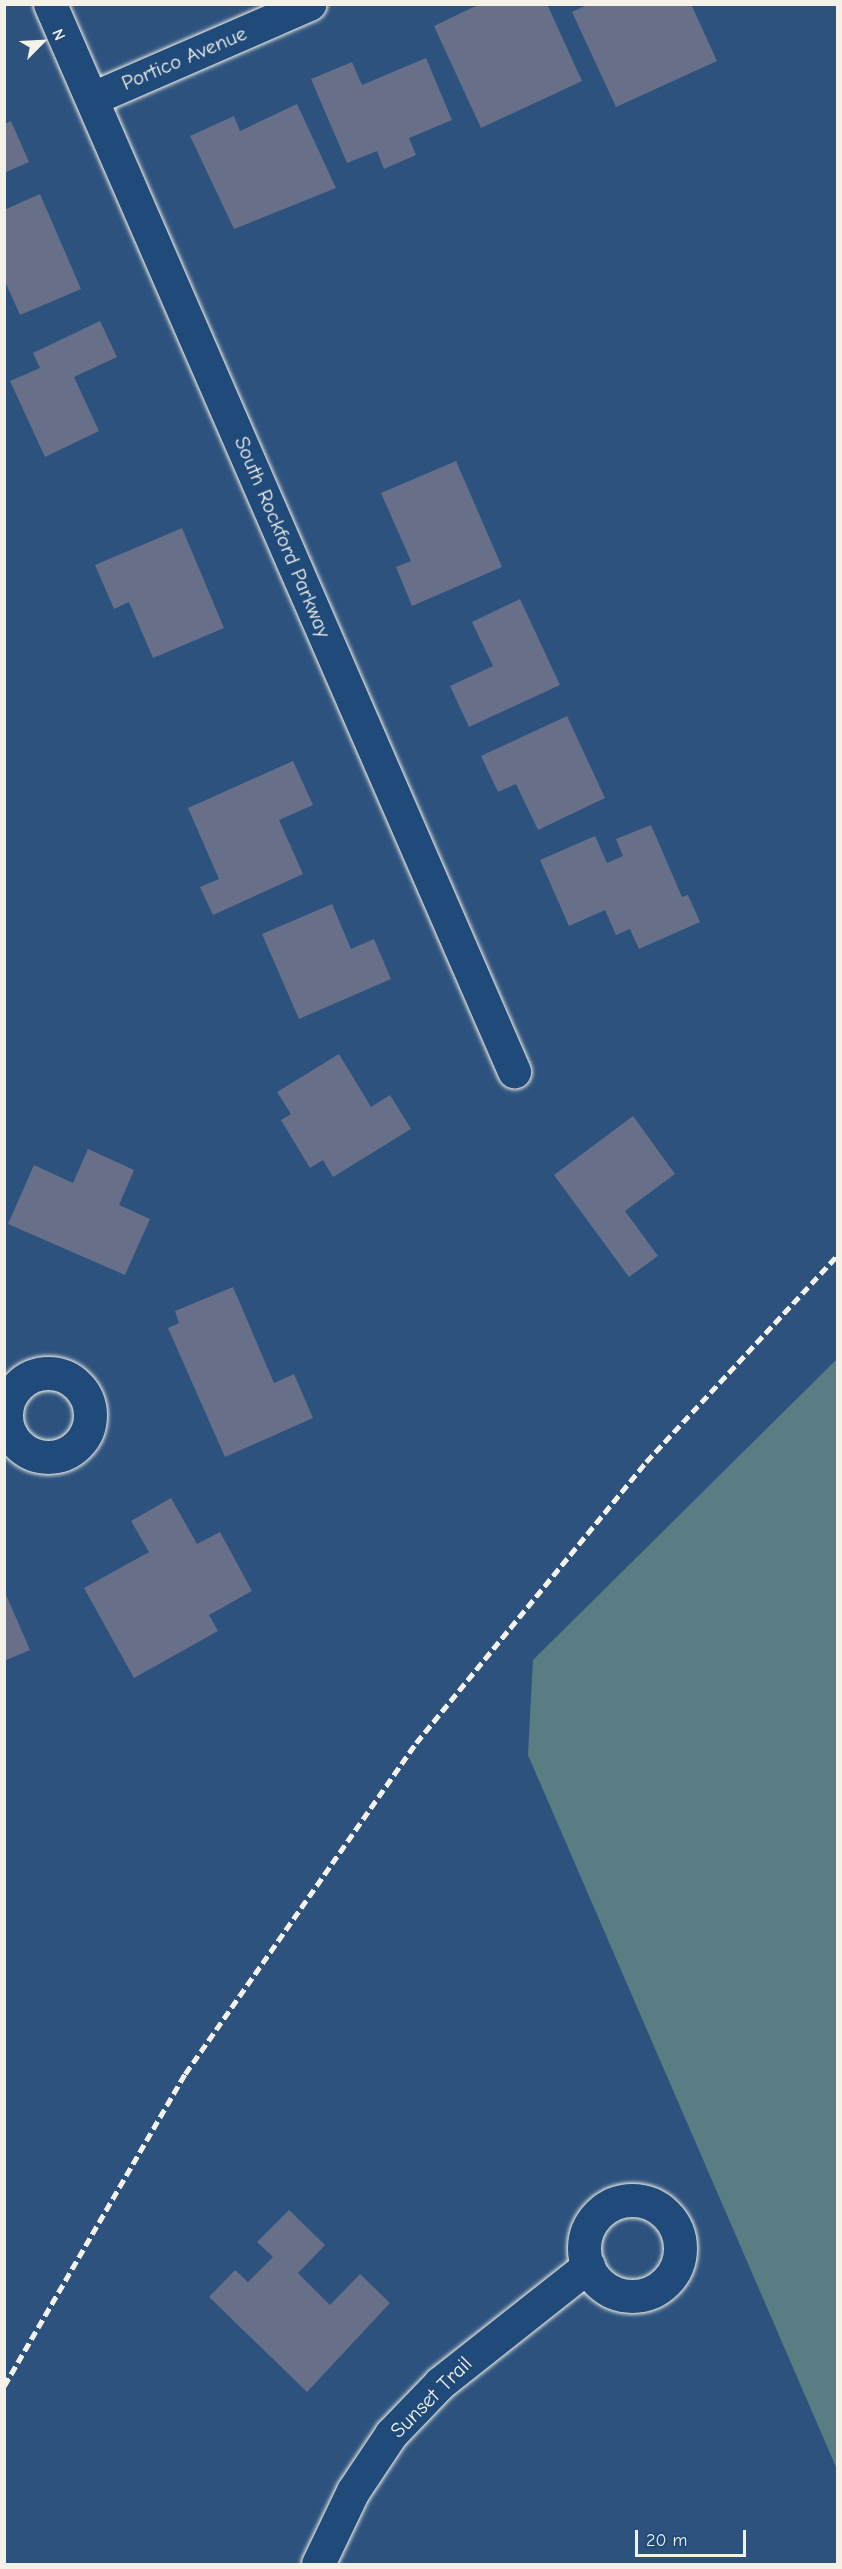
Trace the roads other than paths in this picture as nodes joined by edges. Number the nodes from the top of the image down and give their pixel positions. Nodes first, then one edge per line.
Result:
1 (50, 4) edge
2 (309, 4) edge
3 (93, 98) junction
4 (514, 1071) dead end
5 (588, 2266) dead end
6 (318, 2565) edge

1 - 3 street, South Rockford Parkway
2 - 3 street, Portico Avenue
3 - 4 street, South Rockford Parkway
5 - 6 street, Sunset Trail

